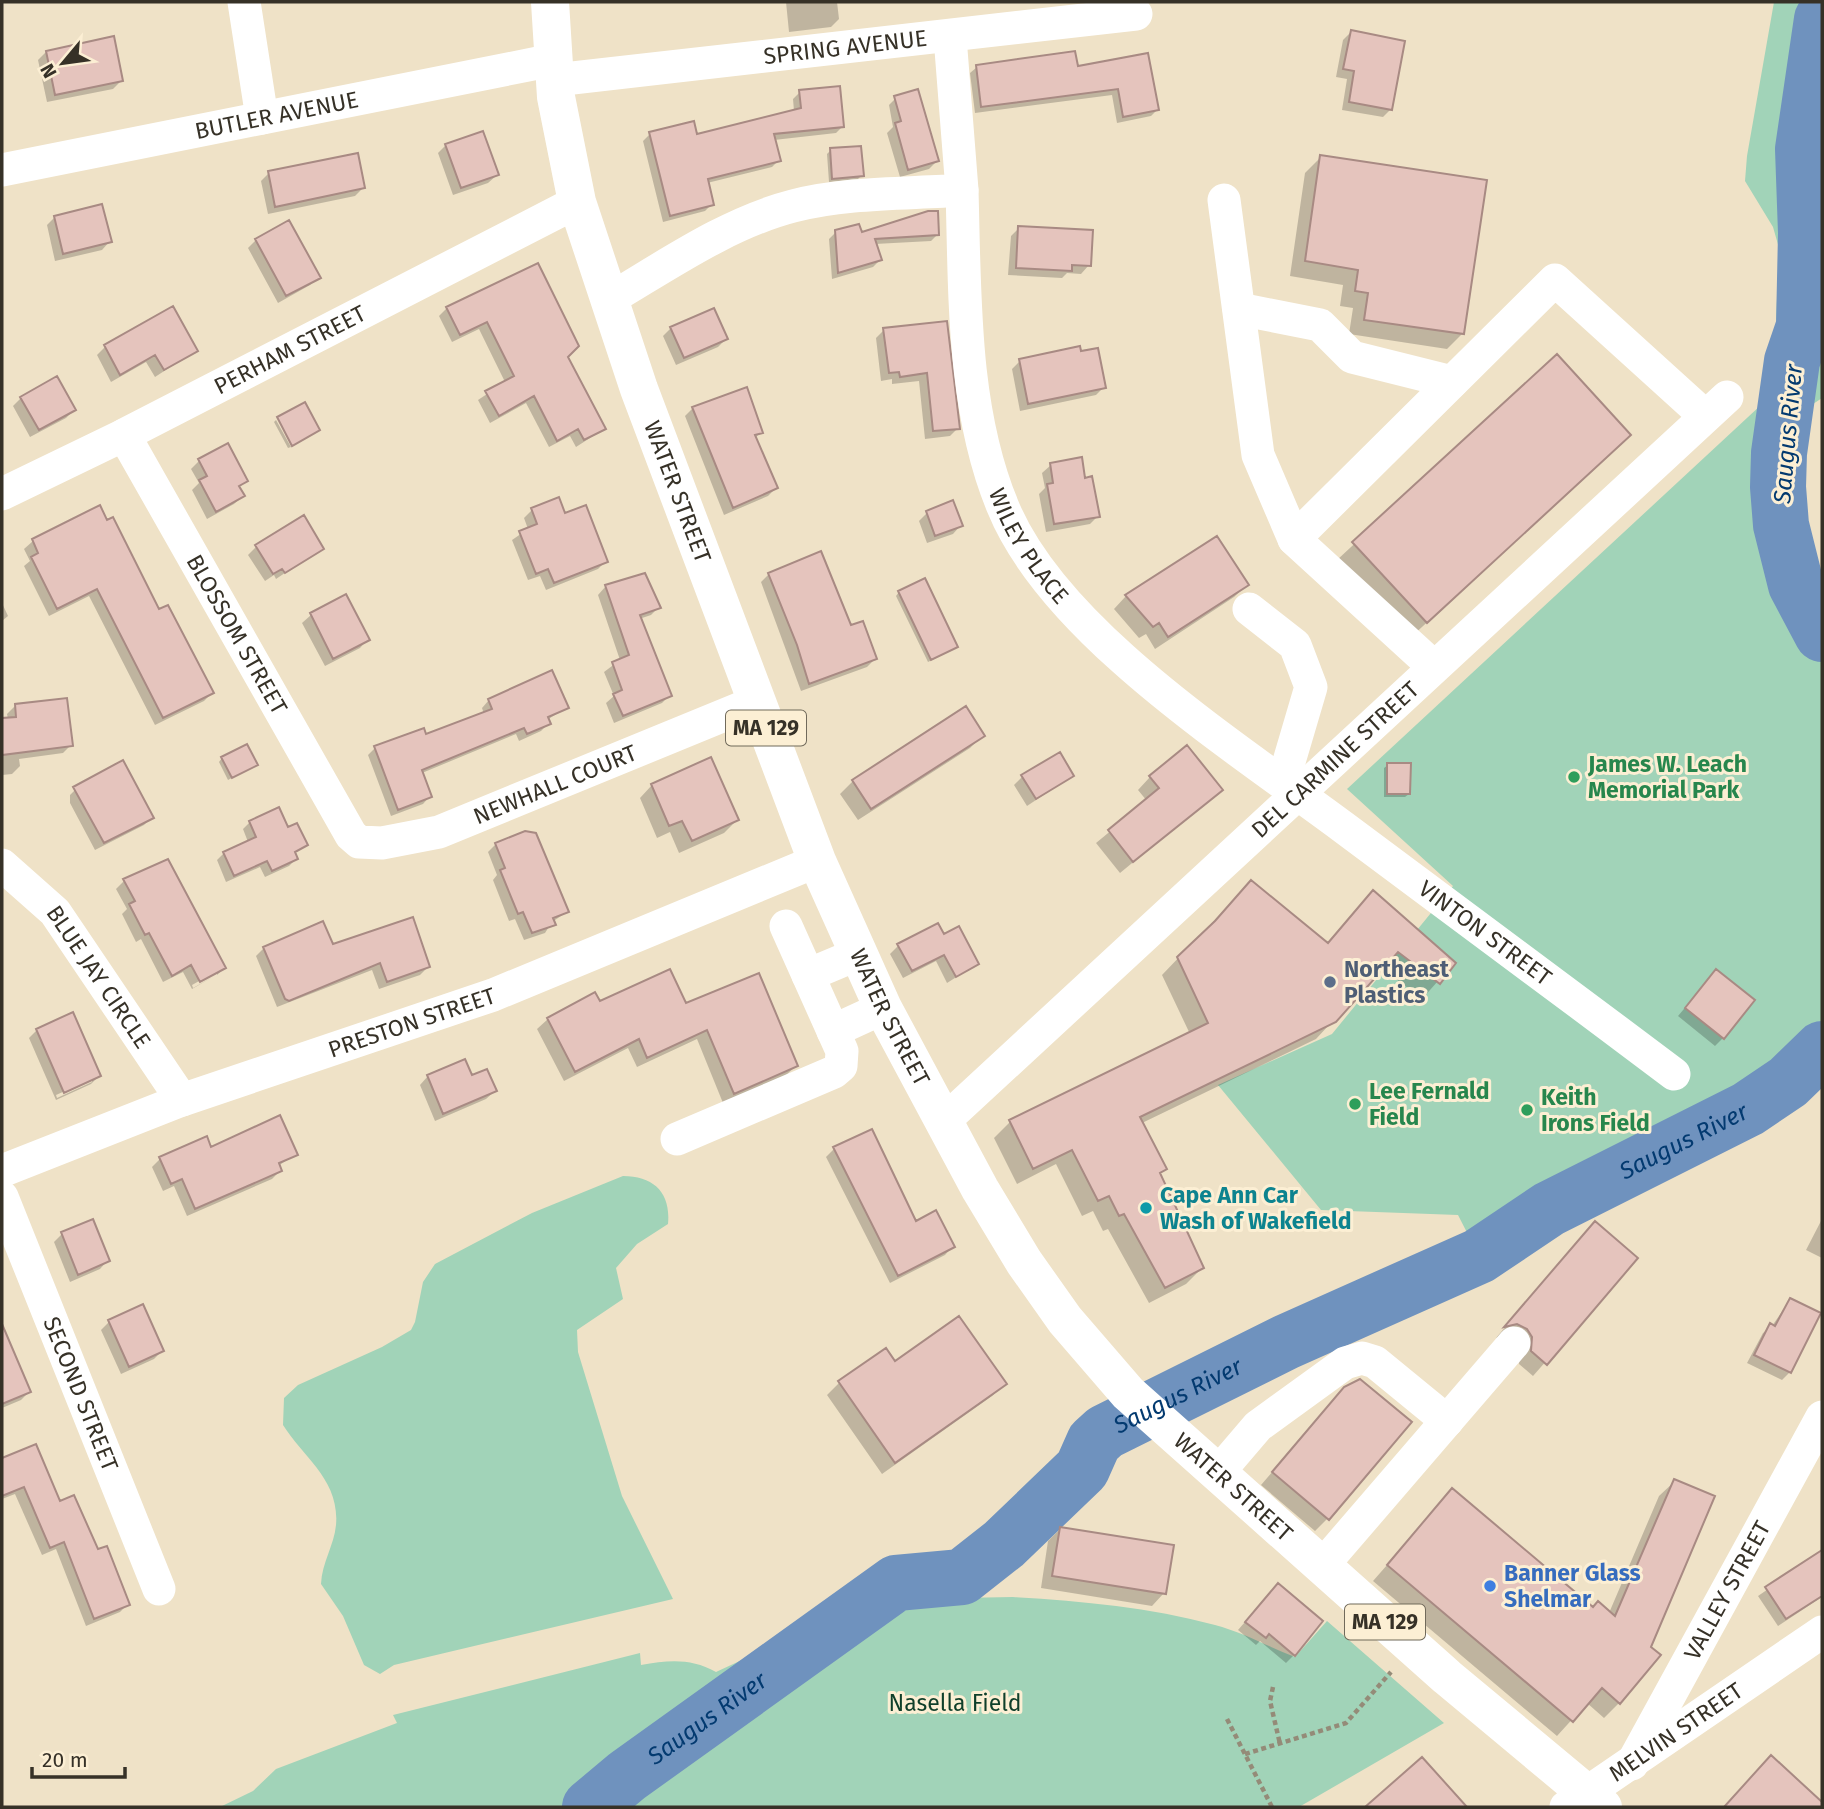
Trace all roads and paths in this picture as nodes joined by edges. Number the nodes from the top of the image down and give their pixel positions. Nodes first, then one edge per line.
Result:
1 (244, 2) edge
2 (550, 2) edge
3 (1136, 14) dead end
4 (950, 37) junction
5 (554, 70) junction
6 (262, 118) junction
7 (2, 170) edge
8 (962, 190) junction
9 (1224, 200) dead end
10 (577, 202) junction
11 (608, 300) junction
12 (1239, 309) junction
13 (1452, 382) junction
14 (124, 435) junction
15 (2, 494) edge
16 (1294, 539) junction
17 (1249, 609) dead end
18 (1434, 667) junction
19 (756, 702) junction
20 (1290, 787) junction
21 (351, 835) joint
22 (817, 861) junction
23 (2, 866) edge
24 (786, 926) dead end
25 (858, 954) junction
26 (808, 975) junction
27 (883, 1008) junction
28 (833, 1031) junction
29 (1674, 1074) dead end
30 (183, 1100) junction
31 (943, 1122) junction
32 (677, 1139) dead end
33 (2, 1171) edge
34 (2, 1197) edge
35 (1514, 1343) dead end
36 (1822, 1417) edge
37 (1447, 1421) junction
38 (1217, 1474) junction
39 (1322, 1566) junction
40 (159, 1589) dead end
41 (1822, 1632) edge
42 (1687, 1667) junction
43 (1392, 1671) dead end
44 (1753, 1681) junction
45 (1273, 1688) dead end
46 (1227, 1719) dead end
47 (1280, 1744) junction
48 (1245, 1754) junction
49 (1632, 1764) junction
50 (1586, 1803) edge
51 (1272, 1807) edge

1 - 6 street
2 - 5 main road, WATER STREET / MA 129
3 - 4 street, SPRING AVENUE
4 - 5 street, SPRING AVENUE
4 - 8 street, WILEY PLACE
5 - 6 street, BUTLER AVENUE
5 - 10 main road, WATER STREET / MA 129
6 - 7 street, BUTLER AVENUE
8 - 11 street
8 - 20 street, WILEY PLACE
9 - 12 street
10 - 11 main road, WATER STREET / MA 129
10 - 14 street, PERHAM STREET
11 - 19 main road, WATER STREET / MA 129
12 - 13 street
12 - 16 street
13 - 16 street
13 - 18 street, DEL CARMINE STREET
14 - 15 street, PERHAM STREET
14 - 21 street, BLOSSOM STREET
16 - 18 street
17 - 20 street
18 - 20 street, DEL CARMINE STREET
19 - 21 street, NEWHALL COURT
19 - 22 main road, WATER STREET / MA 129
20 - 29 street, VINTON STREET
20 - 31 street, DEL CARMINE STREET
22 - 25 main road, WATER STREET / MA 129
22 - 30 street, PRESTON STREET
23 - 30 street, BLUE JAY CIRCLE
24 - 26 street
25 - 26 street
25 - 27 main road, WATER STREET / MA 129
26 - 28 street
27 - 28 street
27 - 31 main road, WATER STREET / MA 129
28 - 32 street
30 - 33 street, PRESTON STREET
31 - 38 main road, WATER STREET / MA 129
34 - 40 street, SECOND STREET
35 - 37 street
36 - 42 street, VALLEY STREET
37 - 38 street
37 - 39 street
38 - 39 main road, WATER STREET / MA 129
39 - 50 main road, WATER STREET / MA 129
41 - 44 street, MELVIN STREET
42 - 44 street, MELVIN STREET
42 - 49 street, VALLEY STREET
43 - 47 path
44 - 49 street, MELVIN STREET
45 - 47 path
46 - 48 path
47 - 48 path
48 - 51 path
49 - 50 street, MELVIN STREET

